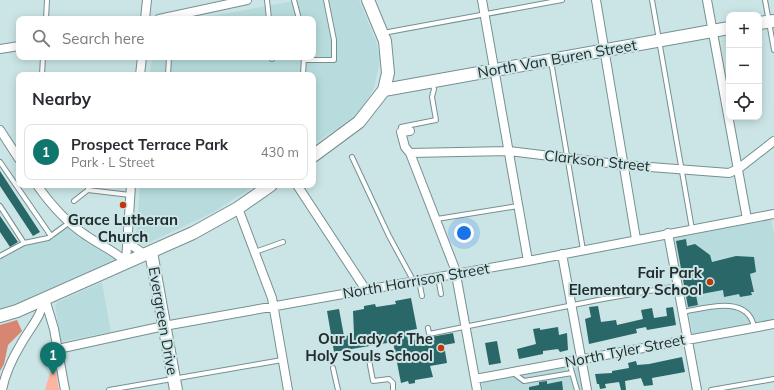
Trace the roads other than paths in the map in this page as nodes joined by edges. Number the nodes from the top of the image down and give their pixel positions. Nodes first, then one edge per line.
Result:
1 (47, 0) edge
2 (147, 0) edge
3 (247, 0) edge
4 (267, 0) edge
5 (294, 0) edge
6 (326, 0) edge
7 (368, 0) edge
8 (482, 0) edge
9 (562, 0) edge
10 (596, 0) edge
11 (652, 0) edge
12 (707, 0) edge
13 (765, 0) edge
14 (485, 14) junction
15 (46, 16) edge
16 (146, 16) edge
17 (177, 16) edge
18 (269, 16) edge
19 (298, 16) edge
20 (767, 22) edge
21 (726, 29) edge
22 (712, 31) junction
23 (383, 33) junction
24 (659, 41) junction
25 (16, 46) edge
26 (0, 49) edge
27 (774, 50) edge
28 (605, 51) junction
29 (316, 59) edge
30 (43, 60) edge
31 (142, 60) edge
32 (169, 60) edge
33 (304, 60) edge
34 (551, 61) junction
35 (495, 70) junction
36 (42, 72) edge
37 (140, 72) edge
38 (168, 72) edge
39 (303, 72) edge
40 (432, 82) junction
41 (384, 90) junction
42 (0, 130) edge
43 (406, 131) joint
44 (774, 141) edge
45 (509, 151) junction
46 (410, 153) junction
47 (16, 154) edge
48 (316, 154) edge
49 (352, 157) dead end
50 (568, 158) junction
51 (0, 162) edge
52 (624, 166) junction
53 (738, 169) junction
54 (682, 170) junction
55 (14, 183) joint
56 (16, 186) edge
57 (17, 188) edge
58 (39, 188) edge
59 (87, 188) edge
60 (93, 188) edge
61 (131, 188) edge
62 (268, 188) edge
63 (299, 188) edge
64 (130, 195) junction
65 (74, 201) dead end
66 (0, 206) edge
67 (519, 206) junction
68 (238, 208) junction
69 (774, 214) edge
70 (747, 218) junction
71 (437, 220) junction
72 (70, 222) junction
73 (692, 228) junction
74 (668, 233) junction
75 (51, 236) junction
76 (636, 239) junction
77 (127, 242) junction
78 (283, 242) dead end
79 (24, 243) junction
80 (583, 250) junction
81 (255, 252) junction
82 (1, 253) edge
83 (147, 253) junction
84 (562, 254) junction
85 (528, 261) junction
86 (126, 262) junction
87 (456, 273) junction
88 (438, 277) junction
89 (417, 281) junction
90 (678, 286) junction
91 (366, 290) junction
92 (441, 294) dead end
93 (422, 296) dead end
94 (45, 298) junction
95 (572, 306) junction
96 (273, 307) junction
97 (683, 312) junction
98 (0, 316) edge
99 (774, 324) edge
100 (164, 326) junction
101 (466, 326) junction
102 (754, 327) junction
103 (428, 328) dead end
104 (688, 339) junction
105 (58, 349) junction
106 (282, 360) junction
107 (369, 360) dead end
108 (582, 360) junction
109 (569, 362) junction
110 (333, 368) dead end
111 (512, 372) junction
112 (572, 373) junction
113 (3, 377) edge
114 (475, 379) junction
115 (774, 379) edge
116 (175, 384) edge
117 (338, 389) edge
118 (2, 390) edge
119 (65, 390) edge
120 (109, 390) edge
121 (288, 390) edge
122 (393, 390) edge
123 (477, 390) edge
124 (577, 390) edge
125 (587, 390) edge
126 (697, 390) edge
127 (712, 390) edge

1 - 15 lane
2 - 16 street
3 - 17 street
4 - 18 lane
5 - 19 lane
6 - 29 lane
7 - 23 street
8 - 14 street
9 - 14 lane
10 - 28 street
11 - 24 lane
12 - 22 street
13 - 20 lane
14 - 23 lane
14 - 35 street
20 - 27 lane
21 - 22 street, North Van Buren Street
22 - 24 street, North Van Buren Street
22 - 53 street
23 - 41 street
24 - 28 street, North Van Buren Street
24 - 54 lane
25 - 26 street
28 - 34 street, North Van Buren Street
28 - 52 street
30 - 36 lane
31 - 37 street
32 - 38 lane
33 - 39 lane
34 - 35 street, North Van Buren Street
34 - 50 lane
35 - 40 street, North Van Buren Street
35 - 45 street
40 - 41 street, North Van Buren Street
40 - 43 lane
41 - 48 street
42 - 47 street
43 - 46 street
44 - 53 street
45 - 46 street, Clarkson Street
45 - 50 street, Clarkson Street
45 - 67 street
46 - 71 street
49 - 89 lane
50 - 52 street, Clarkson Street
50 - 80 lane
51 - 55 lane
52 - 54 street, Clarkson Street
52 - 76 street
53 - 54 street, Clarkson Street
53 - 70 street
54 - 73 lane
55 - 56 lane
57 - 75 lane
58 - 72 street
59 - 65 lane
60 - 64 lane
61 - 64 street
62 - 68 street
63 - 91 street
64 - 77 street
66 - 79 lane
67 - 71 lane
67 - 85 street
68 - 81 street
68 - 83 street
69 - 70 street, North Harrison Street
70 - 73 street, North Harrison Street
71 - 87 street
72 - 75 lane
72 - 86 street
73 - 74 street, North Harrison Street
74 - 76 street, North Harrison Street
74 - 90 street
75 - 79 lane
76 - 80 street, North Harrison Street
77 - 83 street
77 - 86 street
78 - 81 lane
79 - 82 lane
80 - 84 street, North Harrison Street
81 - 96 street
83 - 86 street
83 - 100 street, Evergreen Drive
84 - 85 street, North Harrison Street
84 - 95 street
85 - 87 street, North Harrison Street
86 - 94 street
87 - 88 street, North Harrison Street
87 - 101 street
88 - 89 street, North Harrison Street
88 - 92 lane
89 - 91 street, North Harrison Street
89 - 93 lane
90 - 95 lane
90 - 97 street
91 - 96 street, North Harrison Street
94 - 98 street
94 - 105 street
94 - 113 street
95 - 101 lane
95 - 108 street
96 - 100 street, North Harrison Street
96 - 106 street
97 - 102 lane
97 - 104 street
99 - 102 street, North Tyler Street
100 - 105 street, North Harrison Street
100 - 116 street, Evergreen Drive
101 - 103 lane
101 - 114 street
102 - 104 street, North Tyler Street
104 - 108 street, North Tyler Street
104 - 126 street
105 - 119 street
106 - 116 lane
106 - 121 street
107 - 122 lane
108 - 109 street, North Tyler Street
108 - 125 street
109 - 111 street, North Tyler Street
109 - 112 lane
110 - 117 lane
111 - 112 lane
111 - 114 street, North Tyler Street
112 - 124 lane
113 - 118 street
114 - 123 street
115 - 127 lane
116 - 120 lane

